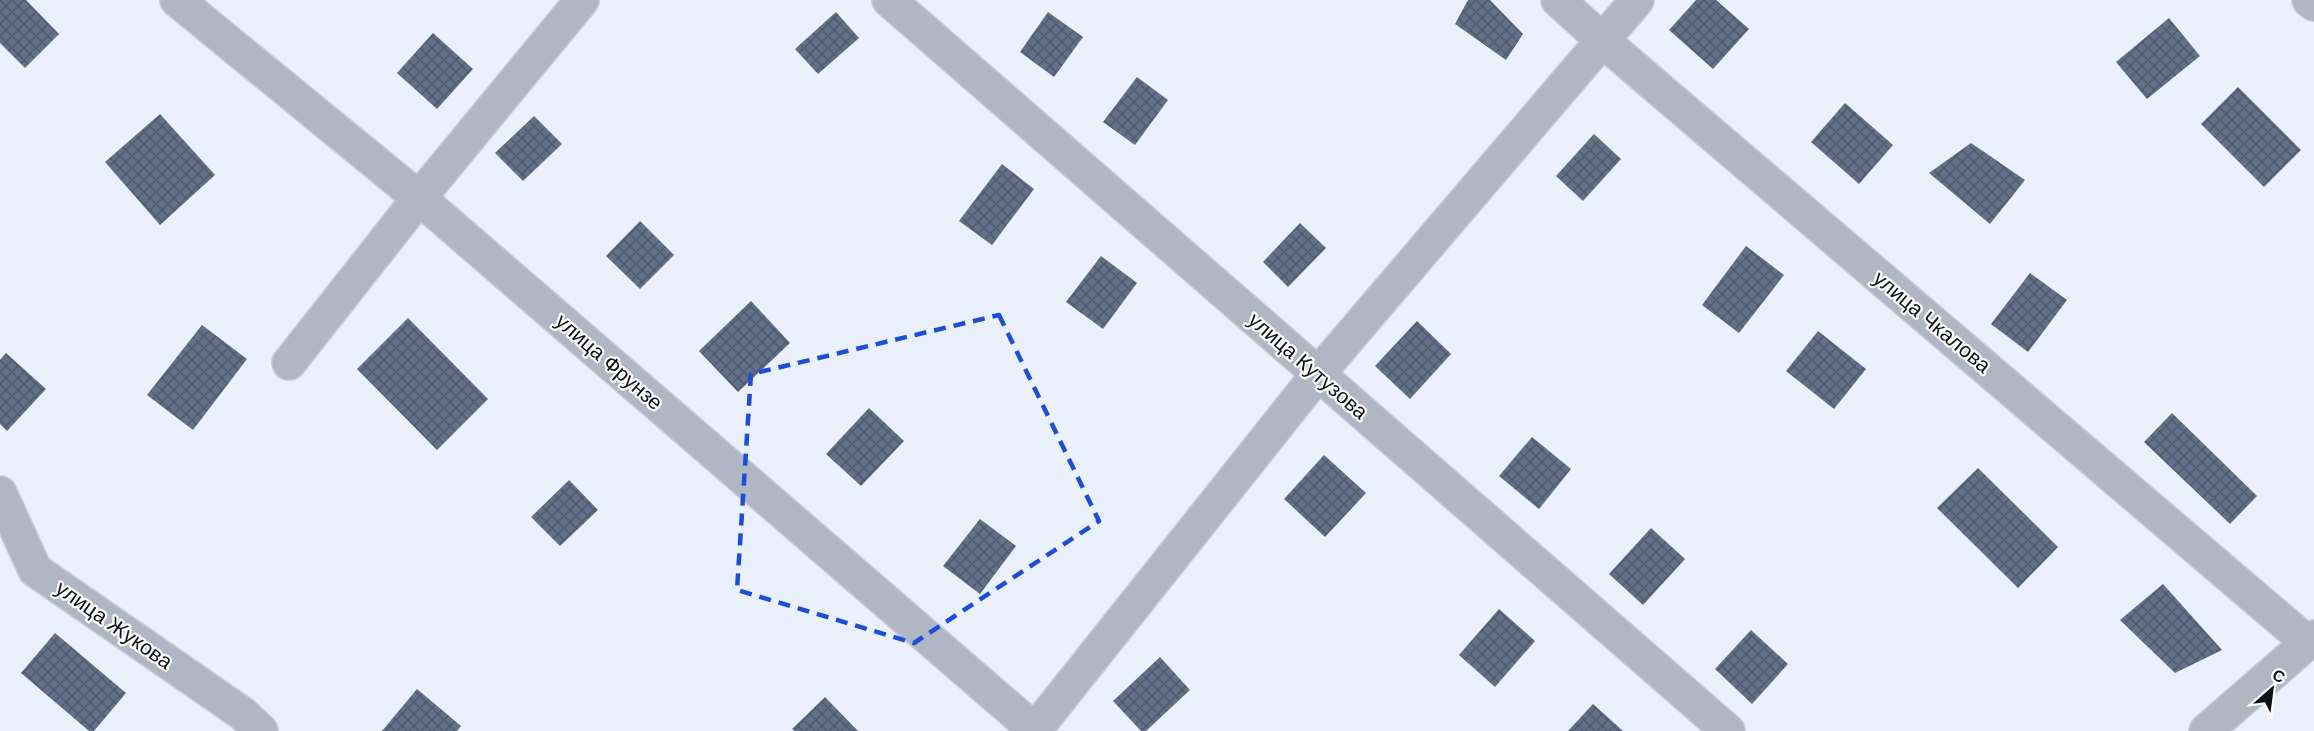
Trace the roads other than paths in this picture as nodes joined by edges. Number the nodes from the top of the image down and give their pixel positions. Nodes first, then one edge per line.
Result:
1 (177, 0) edge
2 (582, 0) edge
3 (889, 0) edge
4 (1558, 0) edge
5 (1637, 0) edge
6 (2309, 0) edge
7 (2314, 4) edge
8 (1603, 41) junction
9 (419, 198) junction
10 (289, 363) dead end
11 (1318, 374) junction
12 (0, 493) edge
13 (2311, 640) edge
14 (1035, 730) edge
15 (261, 731) edge
16 (1728, 731) edge
17 (2206, 731) edge

1 - 9 street, улица Фрунзе
2 - 9 street
3 - 11 street, улица Кутузова
4 - 8 street, улица Чкалова
5 - 8 street
6 - 7 street
8 - 11 street
8 - 13 street, улица Чкалова
9 - 10 street
9 - 14 street, улица Фрунзе
11 - 14 street
11 - 16 street, улица Кутузова
12 - 15 street, улица Жукова
13 - 17 street

